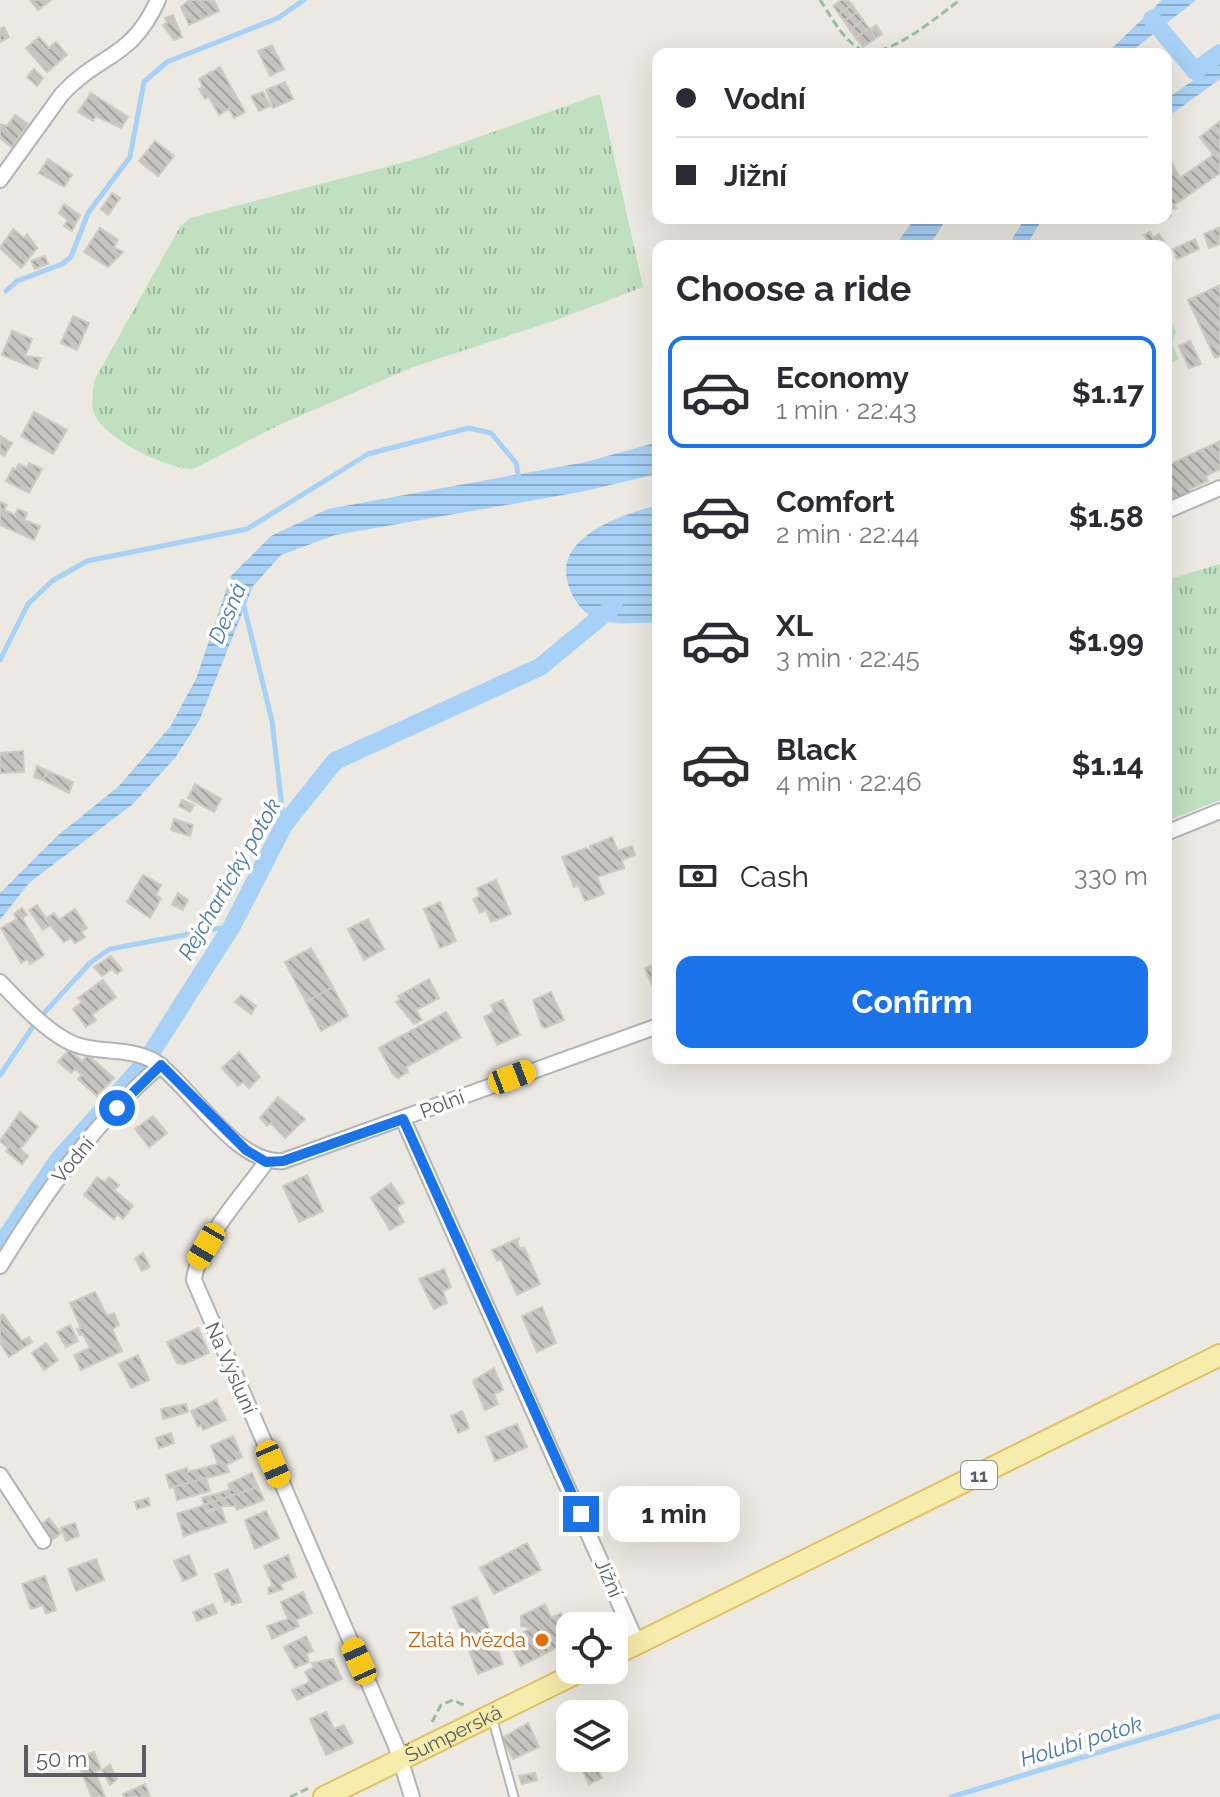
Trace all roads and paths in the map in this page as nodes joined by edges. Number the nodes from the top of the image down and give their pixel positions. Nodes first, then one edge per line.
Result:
1 (158, 0) edge
2 (820, 0) edge
3 (960, 0) edge
4 (859, 48) edge
5 (885, 48) edge
6 (0, 180) edge
7 (1220, 488) edge
8 (1172, 508) edge
9 (1220, 811) edge
10 (1172, 831) edge
11 (0, 982) edge
12 (652, 1028) edge
13 (158, 1063) junction
14 (403, 1119) junction
15 (266, 1162) junction
16 (0, 1266) edge
17 (1220, 1355) edge
18 (0, 1475) edge
19 (43, 1541) dead end
20 (637, 1643) junction
21 (628, 1648) edge
22 (556, 1683) edge
23 (492, 1715) junction
24 (401, 1760) junction
25 (324, 1797) edge
26 (412, 1797) edge
27 (514, 1797) edge

1 - 6 street
2 - 4 path
3 - 5 path
7 - 8 street
9 - 10 street
11 - 13 street
12 - 14 street, Polní
13 - 15 street
13 - 16 street, Vodní
14 - 15 street, Polní
14 - 20 street, Jižní
15 - 24 street, Na Výsluní
17 - 20 main road, 11
18 - 19 street
20 - 21 main road, 11
22 - 23 main road, Šumperská
23 - 24 main road, Šumperská
23 - 27 lane
24 - 25 main road, Šumperská
24 - 26 street, Na Výsluní

